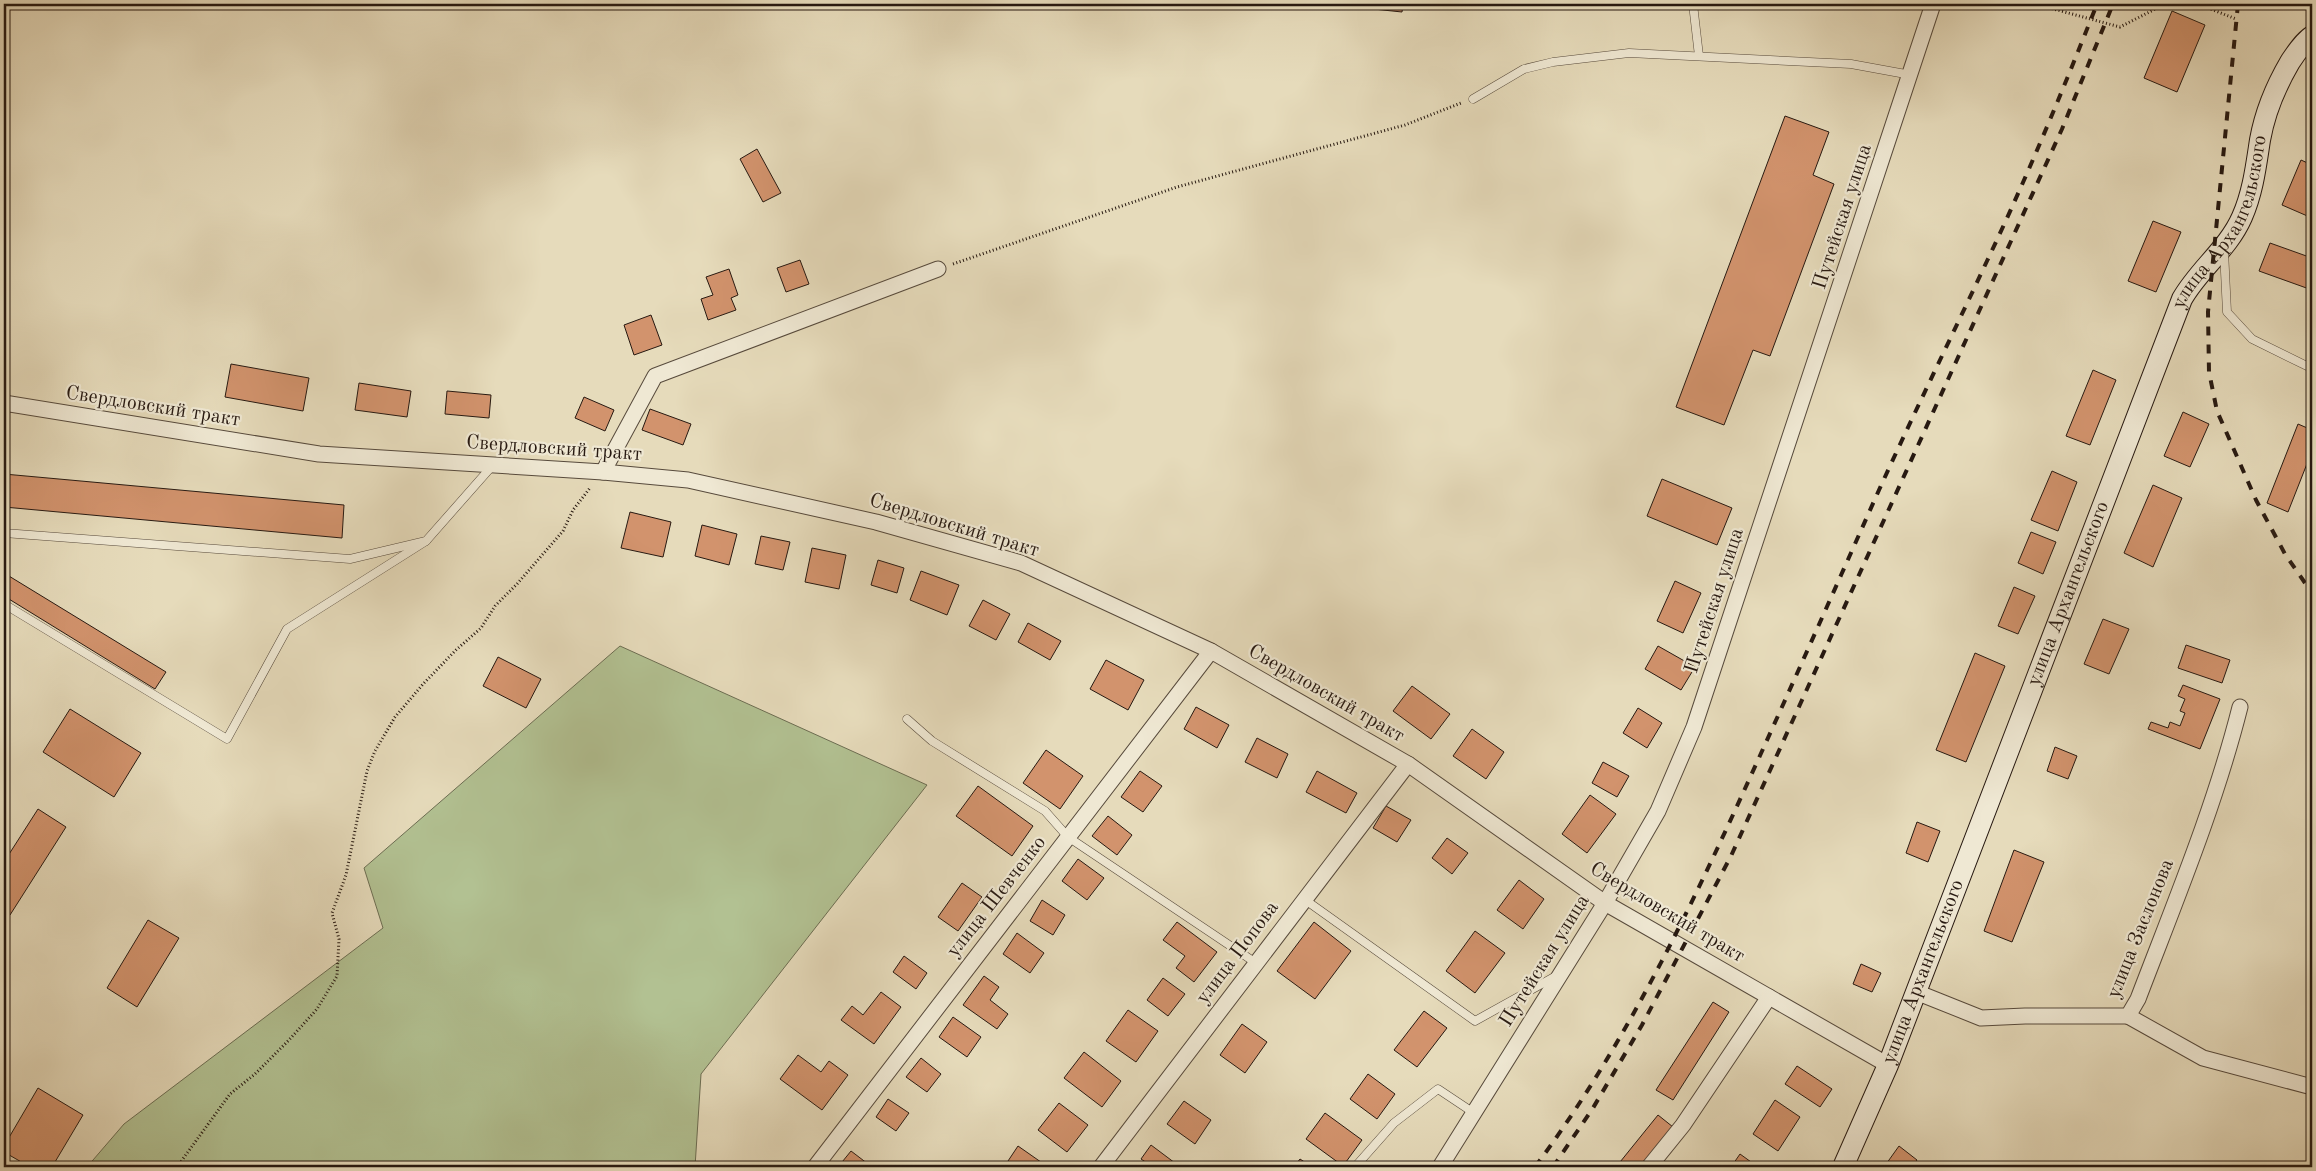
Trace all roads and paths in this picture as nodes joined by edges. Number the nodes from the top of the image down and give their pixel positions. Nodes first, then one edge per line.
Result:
1 (1694, 4) edge
2 (1933, 4) edge
3 (2035, 4) edge
4 (2165, 4) edge
5 (2198, 4) edge
6 (2236, 19) dead end
7 (2312, 36) edge
8 (1699, 56) junction
9 (1911, 75) junction
10 (1473, 99) joint
11 (2224, 247) junction
12 (938, 269) joint
13 (2309, 367) dead end
14 (4, 403) edge
15 (493, 465) junction
16 (604, 472) junction
17 (4, 533) edge
18 (426, 541) junction
19 (4, 604) edge
20 (1211, 651) junction
21 (2240, 706) dead end
22 (907, 719) dead end
23 (1408, 764) junction
24 (1068, 837) junction
25 (1304, 899) junction
26 (1606, 903) junction
27 (1256, 964) junction
28 (1562, 972) junction
29 (1916, 992) junction
30 (1769, 997) junction
31 (2128, 1016) junction
32 (1888, 1065) junction
33 (2312, 1087) edge
34 (1474, 1114) junction
35 (177, 1167) edge
36 (815, 1167) edge
37 (1101, 1167) edge
38 (1355, 1167) edge
39 (1440, 1167) edge
40 (1649, 1167) edge
41 (1843, 1167) edge

1 - 8 lane
2 - 9 street, Путейская улица
3 - 4 path
5 - 6 path
7 - 11 street, улица Архангельского
8 - 9 lane
8 - 10 lane
9 - 26 street, Путейская улица
10 - 12 path
11 - 13 lane
11 - 29 street, улица Архангельского
12 - 16 street
14 - 15 street, Свердловский тракт
15 - 16 street, Свердловский тракт
15 - 18 lane
16 - 20 street, Свердловский тракт
16 - 35 path
17 - 18 lane
18 - 19 lane
20 - 23 street, Свердловский тракт
20 - 24 street, улица Шевченко
21 - 31 street, улица Заслонова
22 - 24 lane
23 - 25 street, улица Попова
23 - 26 street, Свердловский тракт
24 - 27 lane
24 - 36 street, улица Шевченко
25 - 27 street, улица Попова
25 - 28 lane
26 - 28 street, Путейская улица
26 - 30 street, Свердловский тракт
27 - 37 street, улица Попова
28 - 34 street, Путейская улица
29 - 31 street, улица Заслонова
29 - 32 street, улица Архангельского
30 - 32 street, Свердловский тракт
30 - 40 street
31 - 33 street
32 - 41 street, улица Архангельского
34 - 38 lane
34 - 39 street, Путейская улица

